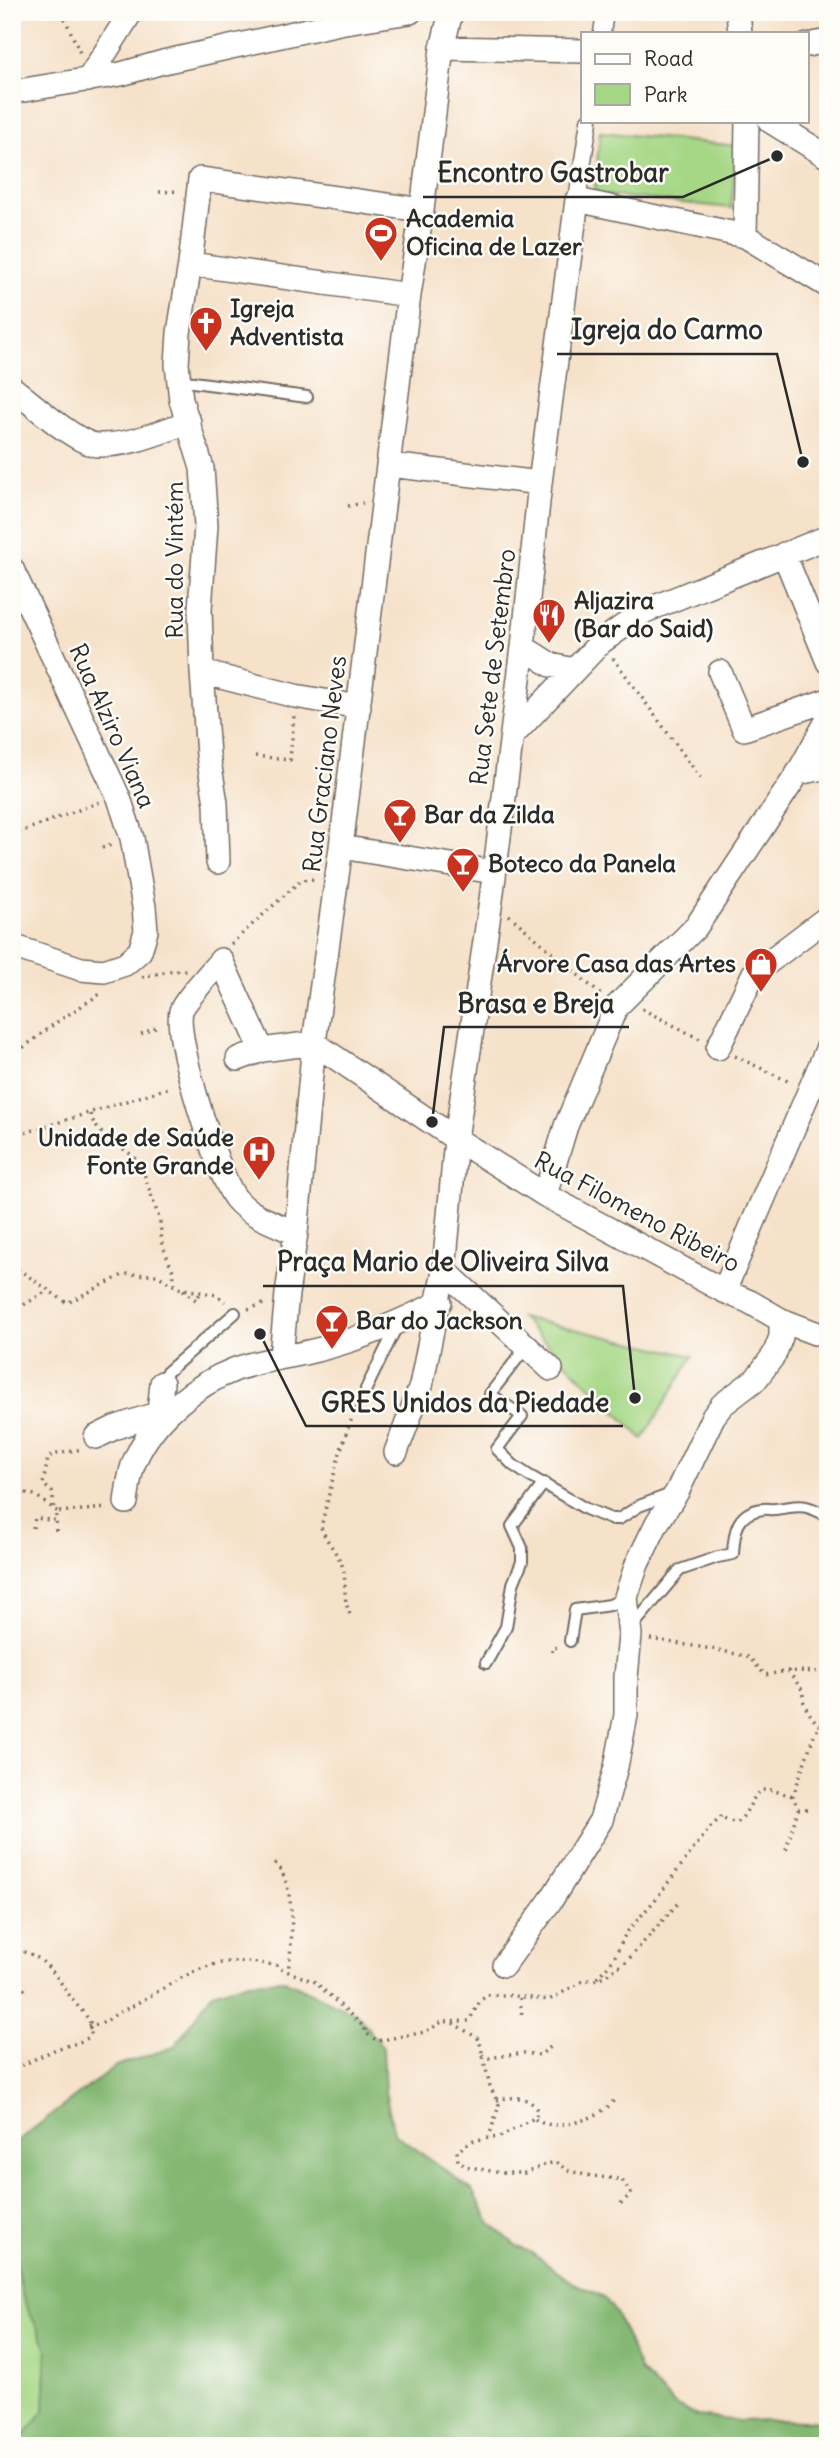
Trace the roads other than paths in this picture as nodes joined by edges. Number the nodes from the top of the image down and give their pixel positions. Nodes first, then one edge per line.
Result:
1 (131, 12) edge
2 (410, 12) edge
3 (451, 12) edge
4 (605, 12) edge
5 (738, 12) edge
6 (338, 18) edge
7 (602, 32) edge
8 (740, 32) edge
9 (828, 41) edge
10 (808, 44) edge
11 (442, 48) junction
12 (581, 51) edge
13 (92, 73) junction
14 (12, 92) edge
15 (589, 122) edge
16 (747, 122) edge
17 (772, 122) edge
18 (828, 158) edge
19 (577, 200) junction
20 (422, 210) junction
21 (745, 236) junction
22 (190, 264) junction
23 (828, 286) edge
24 (409, 295) junction
25 (178, 380) junction
26 (12, 388) edge
27 (307, 397) dead end
28 (189, 422) junction
29 (390, 465) junction
30 (540, 484) junction
31 (828, 537) edge
32 (784, 554) junction
33 (15, 584) edge
34 (523, 647) junction
35 (828, 663) edge
36 (573, 670) junction
37 (202, 672) junction
38 (720, 672) dead end
39 (828, 700) edge
40 (359, 707) junction
41 (828, 719) edge
42 (512, 736) junction
43 (828, 767) edge
44 (798, 773) junction
45 (341, 847) junction
46 (218, 862) dead end
47 (494, 872) junction
48 (828, 917) edge
49 (12, 946) edge
50 (314, 1043) junction
51 (828, 1047) edge
52 (718, 1048) road end
53 (262, 1050) junction
54 (238, 1059) dead end
55 (456, 1139) junction
56 (545, 1195) junction
57 (296, 1233) junction
58 (444, 1270) junction
59 (724, 1291) junction
60 (440, 1302) junction
61 (235, 1314) road end
62 (398, 1324) junction
63 (781, 1329) junction
64 (815, 1333) dead end
65 (527, 1346) junction
66 (281, 1356) junction
67 (551, 1369) dead end
68 (162, 1383) joint
69 (366, 1389) road end
70 (165, 1410) junction
71 (91, 1442) road end
72 (396, 1452) dead end
73 (544, 1483) junction
74 (677, 1492) junction
75 (122, 1505) road end
76 (828, 1516) edge
77 (626, 1597) junction
78 (630, 1632) junction
79 (570, 1641) dead end
80 (486, 1663) dead end
81 (504, 1965) dead end

1 - 13 street
2 - 6 street
3 - 11 street, Rua Graciano Neves
4 - 7 street
5 - 8 street
6 - 13 street
9 - 10 street
11 - 12 street
11 - 20 street, Rua Graciano Neves
13 - 14 street
15 - 19 street
16 - 21 street
17 - 18 street
19 - 21 street
19 - 30 street, Rua Sete de Setembro
20 - 22 street, Rua do Vintém
20 - 24 street, Rua Graciano Neves
21 - 23 street
22 - 24 street
22 - 25 street, Rua do Vintém
24 - 29 street, Rua Graciano Neves
25 - 27 lane
25 - 28 street, Rua do Vintém
26 - 28 street
28 - 37 street, Rua do Vintém
29 - 30 street
29 - 40 street, Rua Graciano Neves
30 - 34 street, Rua Sete de Setembro
31 - 32 street
32 - 35 street
32 - 36 street
33 - 49 street, Rua Alziro Viana
34 - 36 street
34 - 42 street, Rua Sete de Setembro
36 - 42 street
37 - 40 street
37 - 46 street, Rua do Vintém
38 - 39 street
40 - 45 street, Rua Graciano Neves
41 - 44 street
42 - 47 street, Rua Sete de Setembro
43 - 44 street
44 - 56 street
45 - 47 street
45 - 50 street, Rua Graciano Neves
47 - 55 street, Rua Sete de Setembro
48 - 52 street
50 - 53 street
50 - 55 street, Rua Filomeno Ribeiro
50 - 57 street, Rua Graciano Neves
51 - 59 street
53 - 54 street
53 - 57 street
55 - 56 street, Rua Filomeno Ribeiro
55 - 58 street
56 - 59 street, Rua Filomeno Ribeiro
57 - 66 street, Rua Graciano Neves
58 - 60 street
58 - 65 street
59 - 63 street, Rua Filomeno Ribeiro
60 - 62 street
60 - 72 street
61 - 68 lane
62 - 66 street
62 - 69 lane
63 - 64 street, Rua Filomeno Ribeiro
63 - 74 street
65 - 67 street
65 - 73 lane
66 - 70 street
68 - 70 street
70 - 71 street
70 - 75 street
73 - 74 lane
73 - 80 lane
74 - 77 street
76 - 78 lane
77 - 78 street
77 - 79 lane
78 - 81 street

